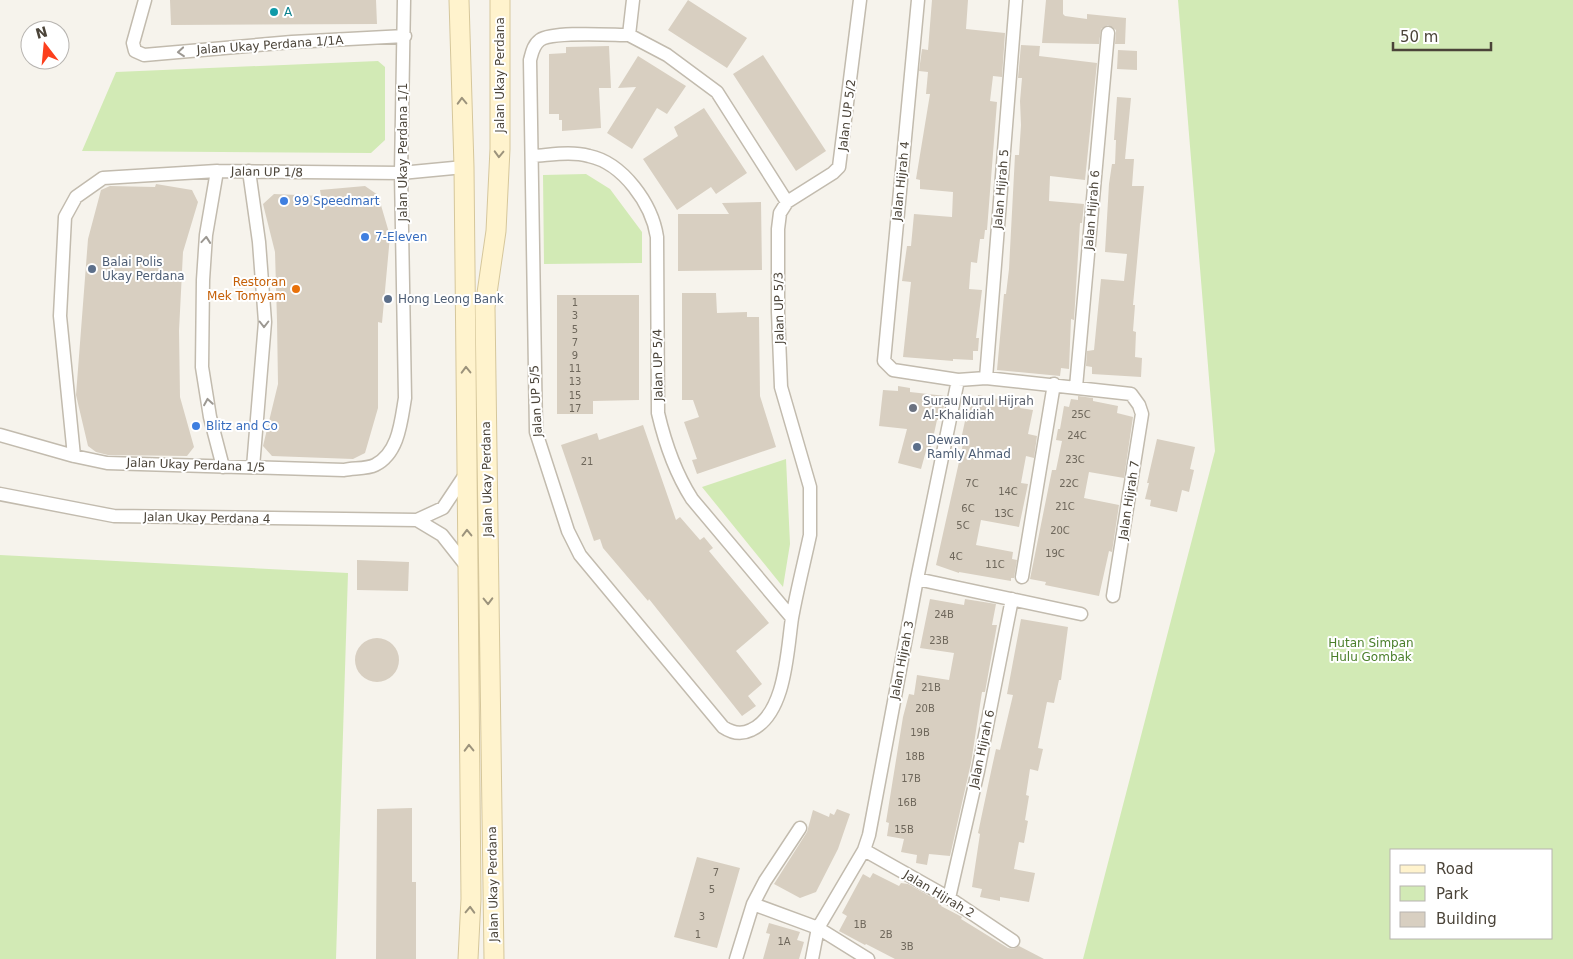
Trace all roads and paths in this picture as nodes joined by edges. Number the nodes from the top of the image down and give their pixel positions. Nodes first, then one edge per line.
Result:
1 (145, 0) edge
2 (404, 0) edge
3 (459, 0) edge
4 (500, 0) edge
5 (633, 0) edge
6 (860, 0) edge
7 (918, 0) edge
8 (1016, 0) edge
9 (1108, 33) dead end
10 (629, 35) junction
11 (405, 36) junction
12 (532, 156) junction
13 (464, 167) junction
14 (217, 171) junction
15 (249, 171) junction
16 (401, 173) junction
17 (787, 202) junction
18 (986, 378) junction
19 (958, 380) junction
20 (1054, 384) junction
21 (1076, 387) junction
22 (0, 435) edge
23 (391, 452) joint
24 (74, 456) junction
25 (224, 467) junction
26 (253, 467) junction
27 (467, 472) junction
28 (0, 494) edge
29 (417, 520) junction
30 (468, 568) junction
31 (1022, 577) dead end
32 (917, 579) junction
33 (1114, 596) dead end
34 (1012, 599) junction
35 (1081, 614) dead end
36 (792, 618) junction
37 (747, 732) joint
38 (800, 828) dead end
39 (864, 850) junction
40 (949, 898) junction
41 (753, 904) junction
42 (818, 928) junction
43 (1013, 942) dead end
44 (468, 959) edge
45 (494, 959) edge
46 (736, 959) edge
47 (812, 959) edge
48 (868, 959) edge

11 -> 1 street, Jalan Ukay Perdana 1/1A
2 - 11 street, Jalan Ukay Perdana 1/1
13 -> 3 street, Jalan Ukay Perdana
4 -> 45 street, Jalan Ukay Perdana
5 - 10 street
6 - 17 street, Jalan UP 5/2
7 - 19 street, Jalan Hijrah 4
8 - 18 street, Jalan Hijrah 5
9 - 21 street, Jalan Hijrah 6
10 - 12 street, Jalan UP 5/5
10 - 17 street
11 - 16 street, Jalan Ukay Perdana 1/1
12 - 36 street, Jalan UP 5/4
12 - 37 street, Jalan UP 5/5
13 - 16 street, Jalan UP 1/8
27 -> 13 street, Jalan Ukay Perdana
14 - 15 street, Jalan UP 1/8
14 - 24 street, Jalan UP 1/8
25 -> 14 street
15 - 16 street, Jalan UP 1/8
15 -> 26 street
16 - 23 street, Jalan Ukay Perdana 1/1
17 - 36 street, Jalan UP 5/3
18 - 19 street
18 - 20 street
19 - 32 street, Jalan Hijrah 3
20 - 21 street
20 - 31 street
21 - 33 street, Jalan Hijrah 7
22 - 24 street, Jalan Ukay Perdana 1/5
23 - 26 street, Jalan Ukay Perdana 1/5
24 - 25 street, Jalan Ukay Perdana 1/5
25 - 26 street, Jalan Ukay Perdana 1/5
27 - 29 street, Jalan Ukay Perdana 4
30 -> 27 street, Jalan Ukay Perdana
28 - 29 street, Jalan Ukay Perdana 4
29 - 30 street
44 -> 30 street, Jalan Ukay Perdana
32 - 34 street
32 - 39 street, Jalan Hijrah 3
34 - 35 street
34 - 40 street, Jalan Hijrah 6
36 - 37 street, Jalan UP 5/3
38 - 41 street
39 - 40 street, Jalan Hijrah 2
39 - 42 street, Jalan Hijrah 3
40 - 43 street, Jalan Hijrah 2
41 - 42 street
41 - 46 street
42 - 47 street, Jalan Hijrah 3
42 - 48 street

